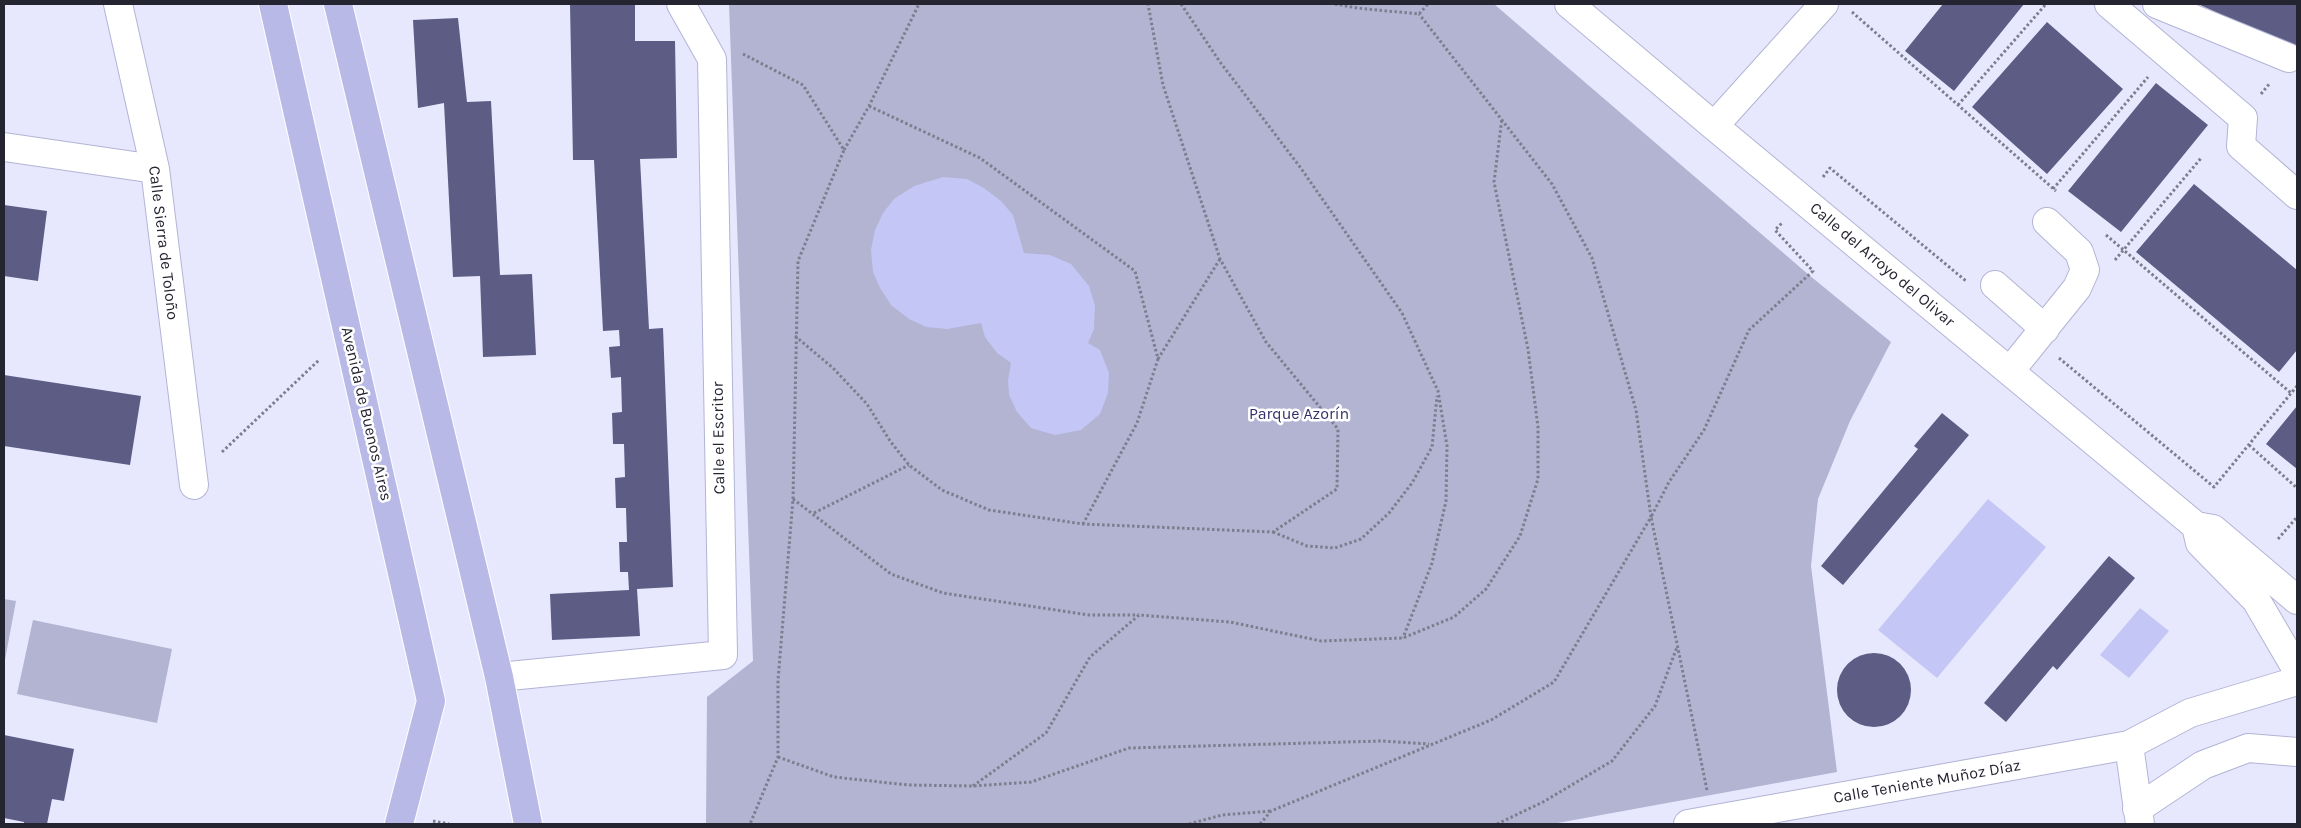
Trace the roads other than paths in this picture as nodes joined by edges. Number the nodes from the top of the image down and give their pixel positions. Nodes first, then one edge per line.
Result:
1 (118, 4) edge
2 (273, 4) edge
3 (338, 4) edge
4 (681, 4) edge
5 (1570, 4) edge
6 (2109, 4) edge
7 (2157, 4) edge
8 (1835, 5) edge
9 (2281, 68) road end
10 (1714, 126) junction
11 (4, 147) edge
12 (155, 169) junction
13 (2297, 195) edge
14 (2047, 222) dead end
15 (1995, 285) dead end
16 (2045, 329) junction
17 (2010, 371) junction
18 (194, 485) road end
19 (2196, 526) junction
20 (2297, 600) edge
21 (2297, 670) edge
22 (499, 677) junction
23 (2297, 681) edge
24 (2129, 745) junction
25 (2297, 752) edge
26 (2139, 817) edge
27 (1713, 822) edge
28 (399, 824) edge
29 (528, 824) edge

1 - 12 street, Calle Sierra de Toloño
2 - 28 main road, Avenida de Buenos Aires
3 - 22 main road
4 - 22 street, Calle el Escritor
5 - 10 street, Calle del Arroyo del Olivar
6 - 13 street
7 - 9 street
8 - 10 street
10 - 17 street, Calle del Arroyo del Olivar
11 - 12 street
12 - 18 street, Calle Sierra de Toloño
14 - 16 street
15 - 16 street
16 - 17 street
17 - 19 street, Calle del Arroyo del Olivar
19 - 20 street, Calle del Arroyo del Olivar
19 - 21 street, Calle del Arroyo del Olivar
22 - 29 main road
23 - 24 street, Calle Teniente Muñoz Díaz
24 - 26 street
24 - 27 street, Calle Teniente Muñoz Díaz
25 - 26 street

